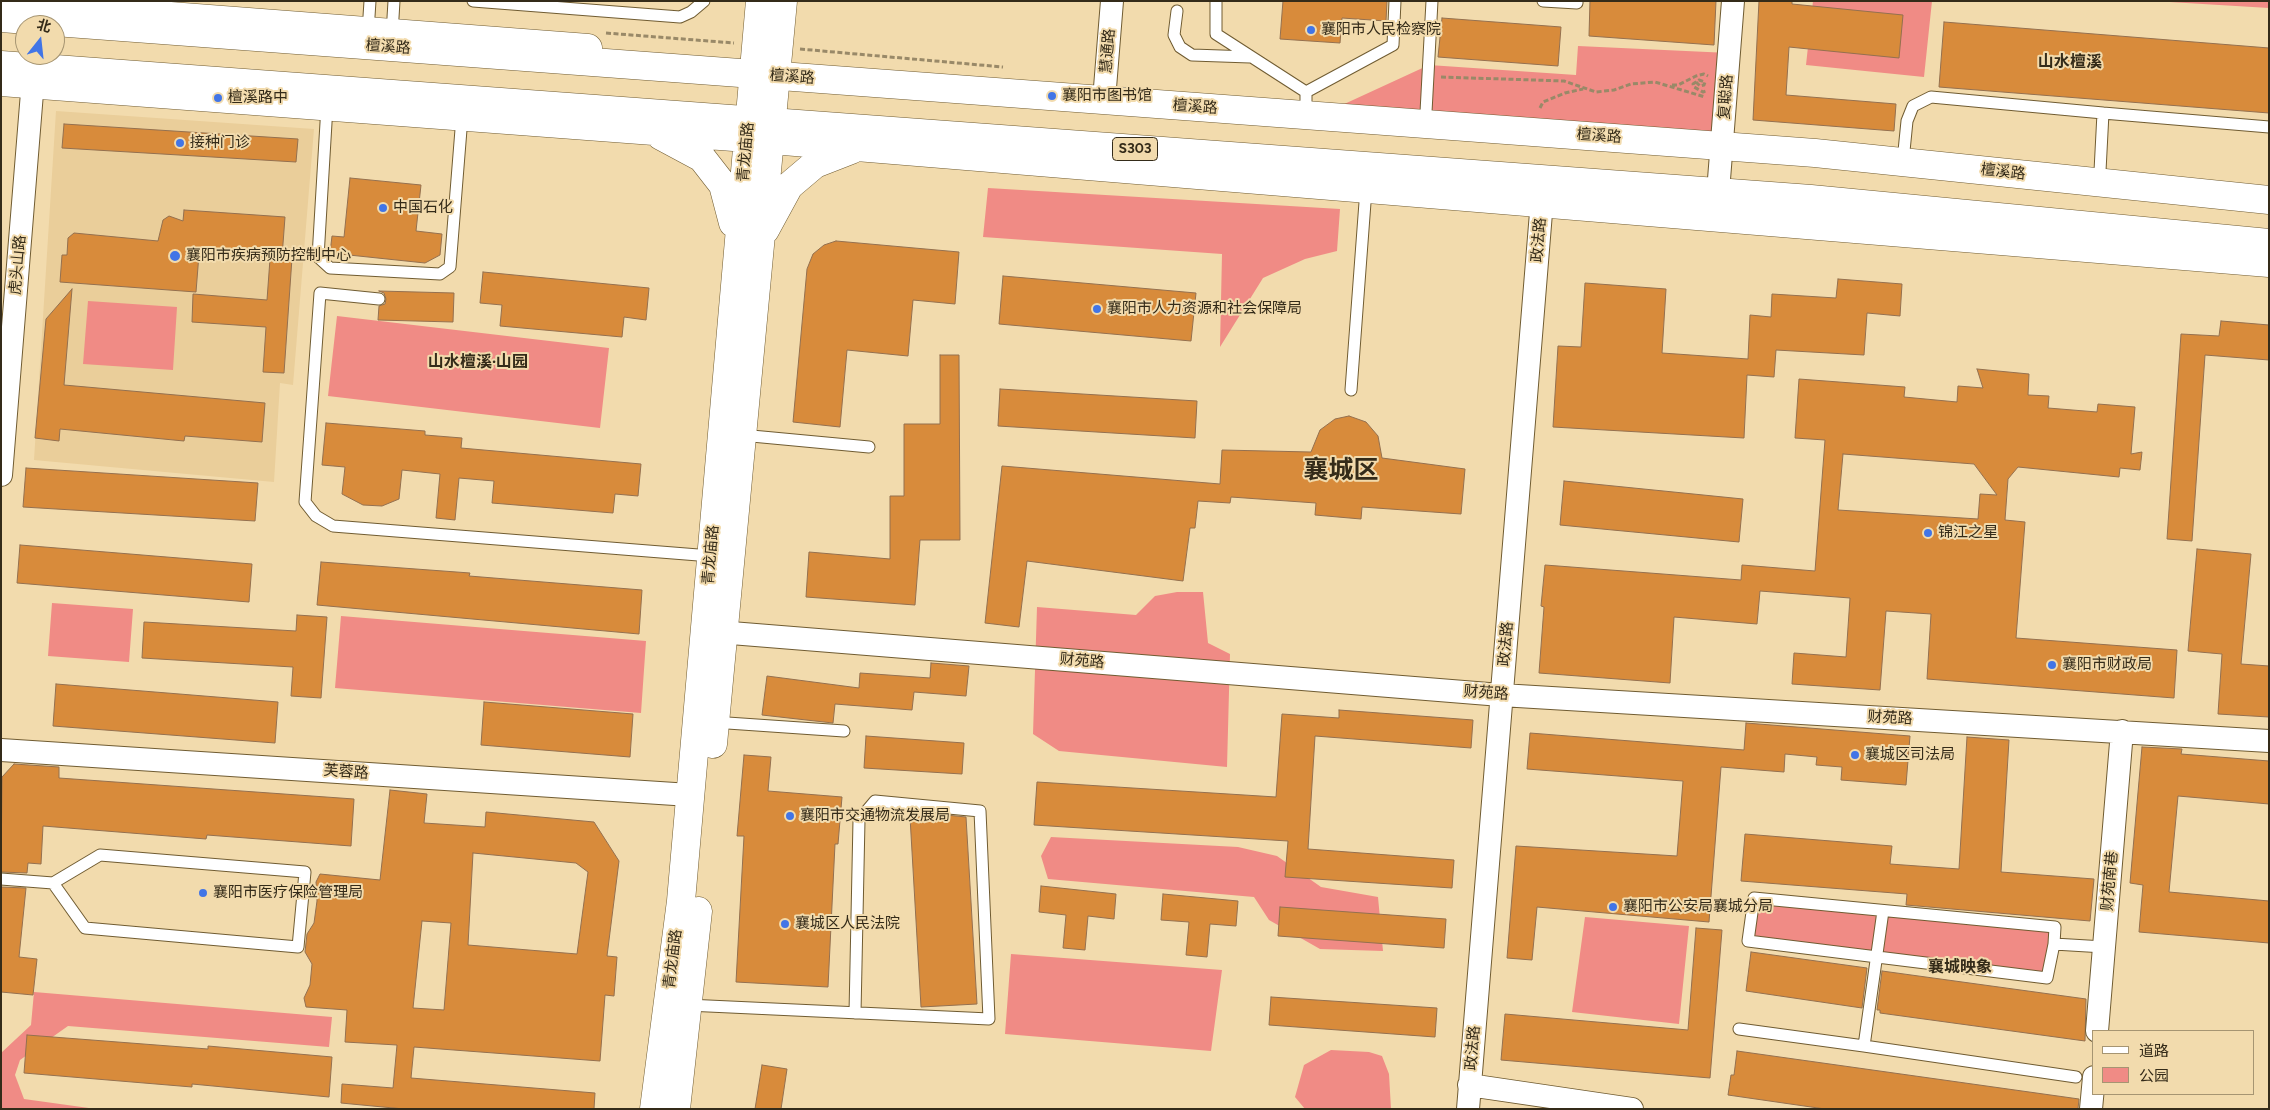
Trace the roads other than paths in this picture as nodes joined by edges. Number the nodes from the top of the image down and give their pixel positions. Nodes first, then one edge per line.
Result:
1 (370, 1) edge
2 (394, 1) edge
3 (473, 1) edge
4 (704, 1) edge
5 (760, 1) edge
6 (783, 1) edge
7 (1112, 1) edge
8 (1216, 1) edge
9 (1395, 1) edge
10 (1432, 1) edge
11 (1543, 1) edge
12 (1578, 1) edge
13 (1733, 1) edge
14 (1, 2) edge
15 (1177, 11) dead end
16 (37, 13) edge
17 (1, 18) edge
18 (380, 39) junction
19 (1252, 57) junction
20 (1, 65) edge
21 (764, 68) junction
22 (34, 69) edge
23 (1, 82) edge
24 (1104, 94) junction
25 (1306, 103) junction
26 (327, 106) junction
27 (1426, 112) junction
28 (2103, 113) junction
29 (462, 116) junction
30 (2269, 127) edge
31 (759, 130) junction
32 (653, 131) junction
33 (1723, 140) junction
34 (857, 148) junction
35 (1904, 151) junction
36 (2100, 171) junction
37 (1366, 189) junction
38 (2269, 189) edge
39 (1542, 191) junction
40 (1718, 192) junction
41 (2269, 200) edge
42 (749, 241) junction
43 (2269, 243) edge
44 (2269, 263) edge
45 (379, 299) dead end
46 (1351, 390) dead end
47 (732, 434) junction
48 (869, 447) dead end
49 (1, 475) edge
50 (711, 556) junction
51 (714, 632) junction
52 (1502, 695) junction
53 (706, 722) junction
54 (844, 731) dead end
55 (2122, 731) junction
56 (2269, 741) edge
57 (1, 750) edge
58 (690, 795) junction
59 (1, 879) edge
60 (53, 883) junction
61 (1883, 911) junction
62 (2054, 944) junction
63 (2104, 947) junction
64 (1878, 957) junction
65 (678, 1004) junction
66 (855, 1013) junction
67 (1739, 1029) dead end
68 (2097, 1030) edge
69 (1864, 1046) junction
70 (2085, 1077) edge
71 (1470, 1085) junction
72 (654, 1109) edge
73 (676, 1109) edge
74 (1468, 1109) edge
75 (1632, 1109) edge
76 (2091, 1109) edge

1 - 18 lane
2 - 18 lane
3 - 4 lane
5 - 21 street, 青龙庙路
6 - 21 street, 青龙庙路
7 - 24 street, 慧通路
8 - 19 lane
9 - 25 lane
10 - 27 lane
11 - 12 lane
13 - 33 street, 复聪路
14 - 16 street
15 - 19 lane
16 - 17 street, 檀溪路
16 - 18 street, 檀溪路
18 - 21 street, 檀溪路
19 - 25 lane
20 - 22 street, S303
21 - 24 street, 檀溪路
21 - 31 street, 青龙庙路
22 - 23 street
22 - 26 street
22 - 31 street, S303
22 - 49 street, 虎头山路
24 - 25 street, 檀溪路
25 - 27 street
25 - 33 street, 檀溪路
26 - 29 street
26 - 29 lane
27 - 33 street
28 - 30 lane
28 - 35 lane
28 - 36 lane
29 - 32 street
31 - 32 street
31 - 34 street
31 - 39 street, S303
31 - 42 street, 青龙庙路
32 - 42 street
33 - 35 street
33 - 40 street, 复聪路
33 - 41 street, 檀溪路
34 - 37 street
34 - 42 street
35 - 36 street
36 - 38 street
37 - 39 street
37 - 46 lane
39 - 40 street, S303
39 - 44 street
39 - 52 street, 政法路
40 - 43 street, S303
42 - 47 street, 青龙庙路
45 - 50 lane
47 - 48 lane
47 - 50 street, 青龙庙路
47 - 51 street, 青龙庙路
50 - 51 street, 青龙庙路
51 - 52 street, 财苑路
51 - 53 street, 青龙庙路
52 - 55 street, 财苑路
52 - 71 street, 政法路
53 - 54 lane
53 - 58 street, 青龙庙路
53 - 65 street, 青龙庙路
55 - 56 street, 财苑路
55 - 63 street, 财苑南巷
57 - 58 street, 芙蓉路
58 - 65 street, 青龙庙路
59 - 60 lane
60 - 60 lane
61 - 62 lane
61 - 64 lane
61 - 64 lane
62 - 63 lane
62 - 64 lane
63 - 68 street, 财苑南巷
64 - 69 lane
65 - 66 lane
65 - 72 street, 青龙庙路
65 - 73 street, 青龙庙路
66 - 66 lane
67 - 69 lane
69 - 70 lane
70 - 76 street
71 - 74 street, 政法路
71 - 75 street

